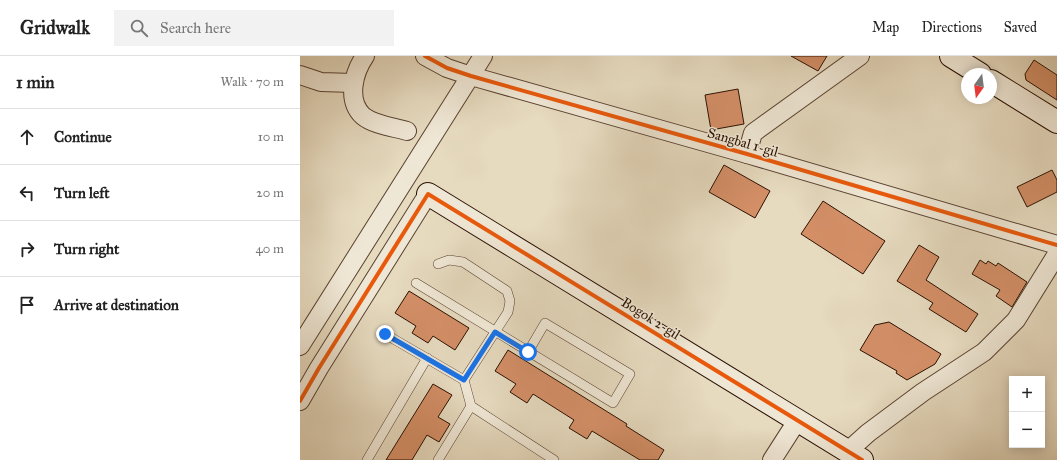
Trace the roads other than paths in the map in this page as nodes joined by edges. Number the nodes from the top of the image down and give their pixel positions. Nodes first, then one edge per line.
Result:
1 (365, 56) edge
2 (425, 56) edge
3 (483, 56) edge
4 (860, 56) edge
5 (951, 56) edge
6 (970, 68) edge
7 (300, 75) edge
8 (471, 76) junction
9 (353, 83) junction
10 (997, 85) edge
11 (1057, 122) edge
12 (406, 131) dead end
13 (747, 154) junction
14 (428, 194) joint
15 (1057, 245) edge
16 (1057, 254) edge
17 (438, 264) dead end
18 (416, 283) dead end
19 (495, 332) junction
20 (385, 334) dead end
21 (300, 346) edge
22 (528, 352) junction
23 (427, 358) junction
24 (464, 380) junction
25 (300, 401) edge
26 (471, 406) junction
27 (797, 421) junction
28 (855, 456) edge
29 (367, 460) edge
30 (438, 460) edge
31 (554, 460) edge
32 (772, 460) edge

1 - 9 street
2 - 8 street, Sangbal 1-gil
3 - 8 street
4 - 13 street
5 - 6 street
7 - 9 street
8 - 13 street, Sangbal 1-gil
8 - 21 street
9 - 12 street
10 - 11 street
13 - 15 street, Sangbal 1-gil
14 - 25 street
14 - 27 street, Bogok 2-gil
16 - 28 street
17 - 19 lane
18 - 19 lane
19 - 22 lane
19 - 24 lane
20 - 23 lane
22 - 22 lane
23 - 24 lane
23 - 29 lane
24 - 26 lane
26 - 30 lane
26 - 31 lane
27 - 28 street, Bogok 2-gil
27 - 32 street

